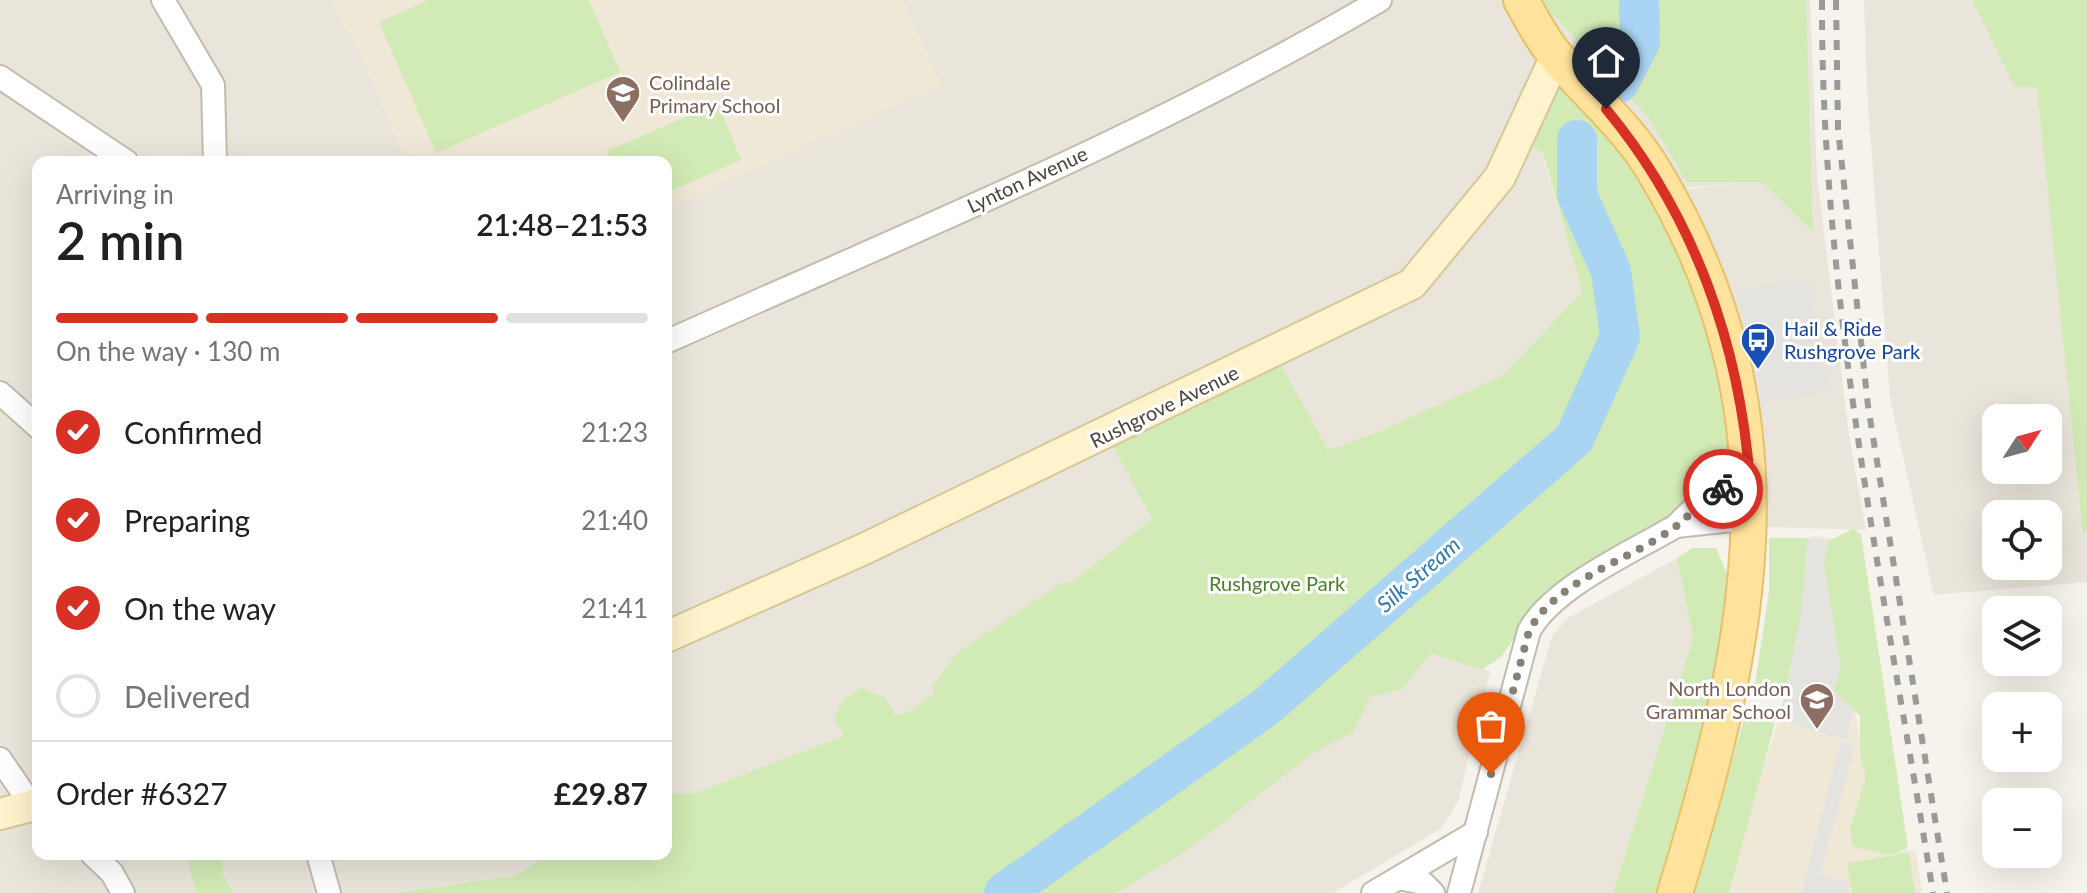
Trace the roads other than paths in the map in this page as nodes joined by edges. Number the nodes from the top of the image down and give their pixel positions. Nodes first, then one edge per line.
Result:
1 (163, 0) edge
2 (1380, 0) edge
3 (1521, 0) edge
4 (1556, 56) junction
5 (0, 77) edge
6 (118, 156) edge
7 (215, 156) edge
8 (672, 339) edge
9 (0, 393) edge
10 (32, 422) edge
11 (1750, 482) junction
12 (1751, 518) junction
13 (1676, 526) junction
14 (672, 634) edge
15 (0, 759) edge
16 (32, 801) edge
17 (32, 806) edge
18 (0, 814) edge
19 (1476, 832) junction
20 (98, 860) edge
21 (320, 860) edge
22 (1399, 878) junction
23 (123, 893) edge
24 (329, 893) edge
25 (1373, 893) edge
26 (1433, 893) edge
27 (1459, 893) edge
28 (1675, 893) edge

1 - 7 street
2 - 8 street, Lynton Avenue
3 - 4 main road
4 - 11 main road
4 - 14 street, Rushgrove Avenue
5 - 6 street
9 - 10 street
11 - 12 main road
11 - 13 street
12 - 13 street
12 - 28 main road
13 - 19 street
15 - 16 street
17 - 18 street
19 - 22 street
19 - 27 street
20 - 23 street
21 - 24 street
22 - 25 street
22 - 26 street

